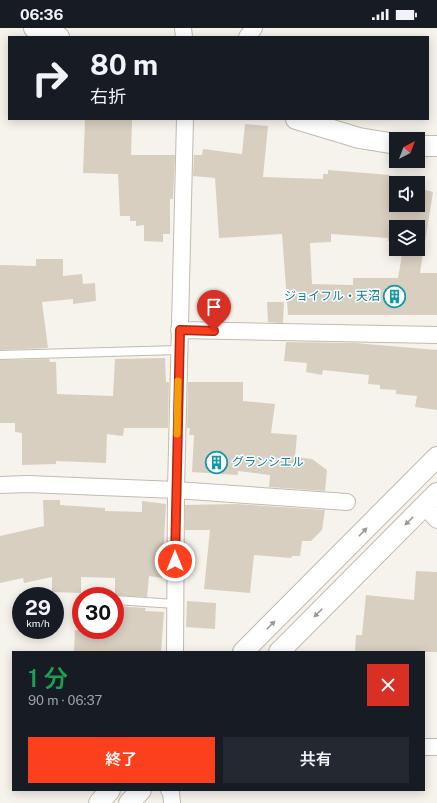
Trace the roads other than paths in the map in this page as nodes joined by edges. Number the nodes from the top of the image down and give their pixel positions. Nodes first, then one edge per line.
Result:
1 (34, 28) edge
2 (254, 28) edge
3 (56, 36) edge
4 (248, 36) edge
5 (185, 120) edge
6 (299, 120) edge
7 (389, 143) edge
8 (425, 146) edge
9 (437, 146) edge
10 (180, 330) junction
11 (437, 335) edge
12 (179, 350) junction
13 (0, 355) edge
14 (437, 457) edge
15 (0, 485) edge
16 (176, 490) junction
17 (347, 502) dead end
18 (433, 506) edge
19 (124, 601) edge
20 (175, 604) junction
21 (175, 651) edge
22 (244, 651) edge
23 (280, 651) edge
24 (437, 747) edge
25 (425, 748) edge
26 (109, 791) edge
27 (141, 791) edge
28 (170, 791) edge
29 (99, 803) edge
30 (128, 803) edge
31 (172, 803) edge

1 - 3 street
2 - 4 street
5 - 10 street
6 - 7 street
8 - 9 street
10 - 11 street
10 - 12 street
12 - 13 lane
12 - 16 street
22 -> 14 street
15 - 16 street
16 - 17 street
16 - 20 street
18 -> 23 street
19 - 20 lane
20 - 21 street
24 - 25 street
26 - 29 street
27 - 30 street
28 - 31 street

